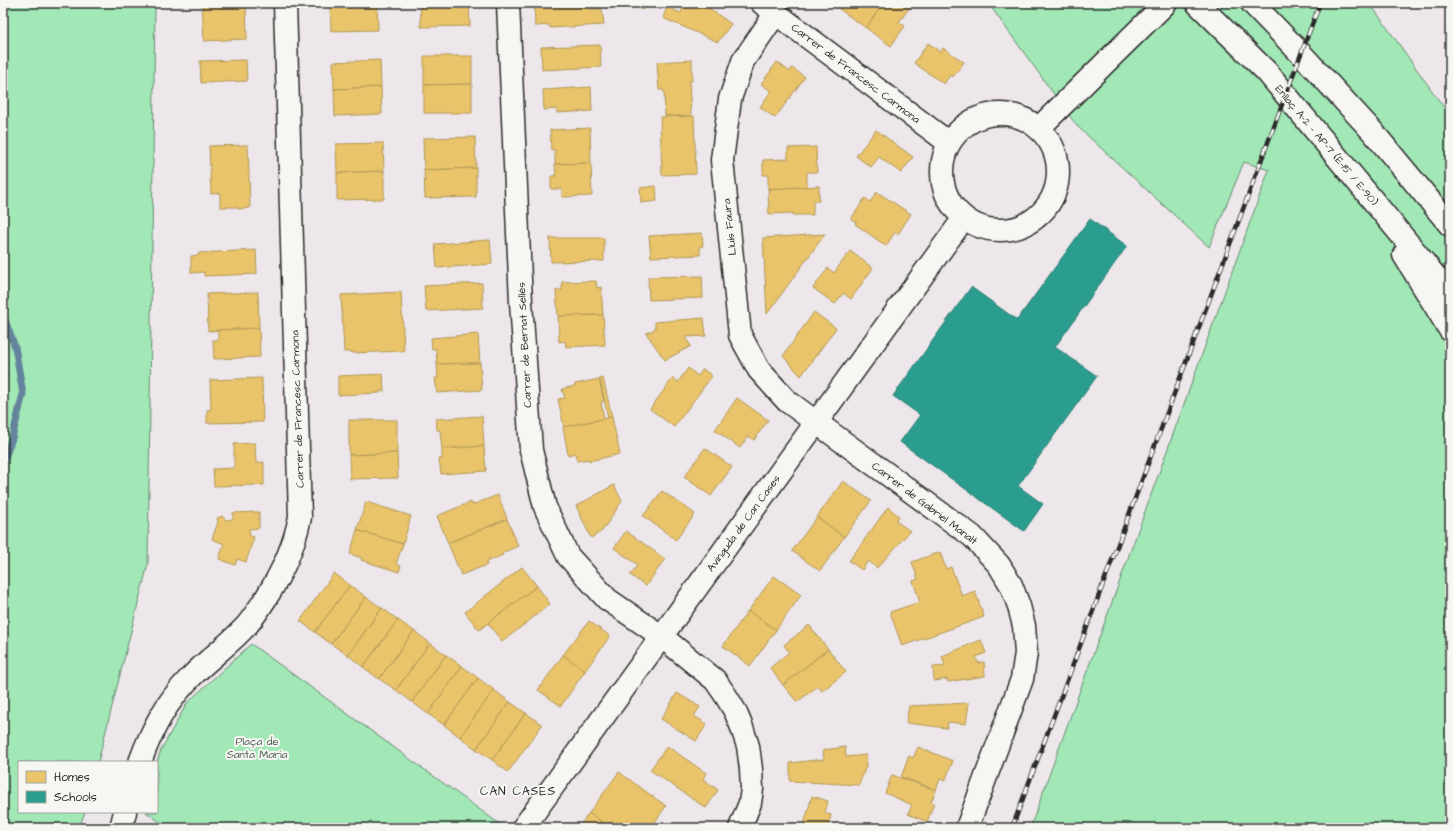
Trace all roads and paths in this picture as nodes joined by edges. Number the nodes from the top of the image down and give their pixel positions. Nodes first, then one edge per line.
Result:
1 (285, 3) edge
2 (508, 3) edge
3 (1166, 3) edge
4 (1197, 3) edge
5 (1252, 3) edge
6 (769, 8) edge
7 (1039, 128) junction
8 (949, 143) junction
9 (1356, 178) junction
10 (964, 218) junction
11 (1450, 225) edge
12 (1450, 294) edge
13 (1450, 330) edge
14 (816, 422) junction
15 (661, 636) junction
16 (140, 761) edge
17 (125, 813) edge
18 (122, 828) edge
19 (523, 828) edge
20 (740, 828) edge
21 (967, 828) edge

1 - 16 main road, Carrer de Francesc Carmona
2 - 15 main road, Carrer de Bernat Sellés
3 - 7 main road
4 - 9 main road, Enllaç A-2 - AP-7 (E-15 / E-90)
5 - 11 main road
6 - 8 main road, Carrer de Francesc Carmona
6 - 14 main road, Lluís Faura
7 - 8 main road
7 - 10 main road
8 - 10 main road
9 - 12 main road, Enllaç A-2 - AP-7 (E-15 / E-90)
9 - 13 main road
10 - 14 main road, Avinguda de Can Cases
14 - 15 main road, Avinguda de Can Cases
14 - 21 main road, Carrer de Gabriel Manalt
15 - 19 main road, Avinguda de Can Cases
15 - 20 main road, Carrer de Bernat Sellés
17 - 18 main road

